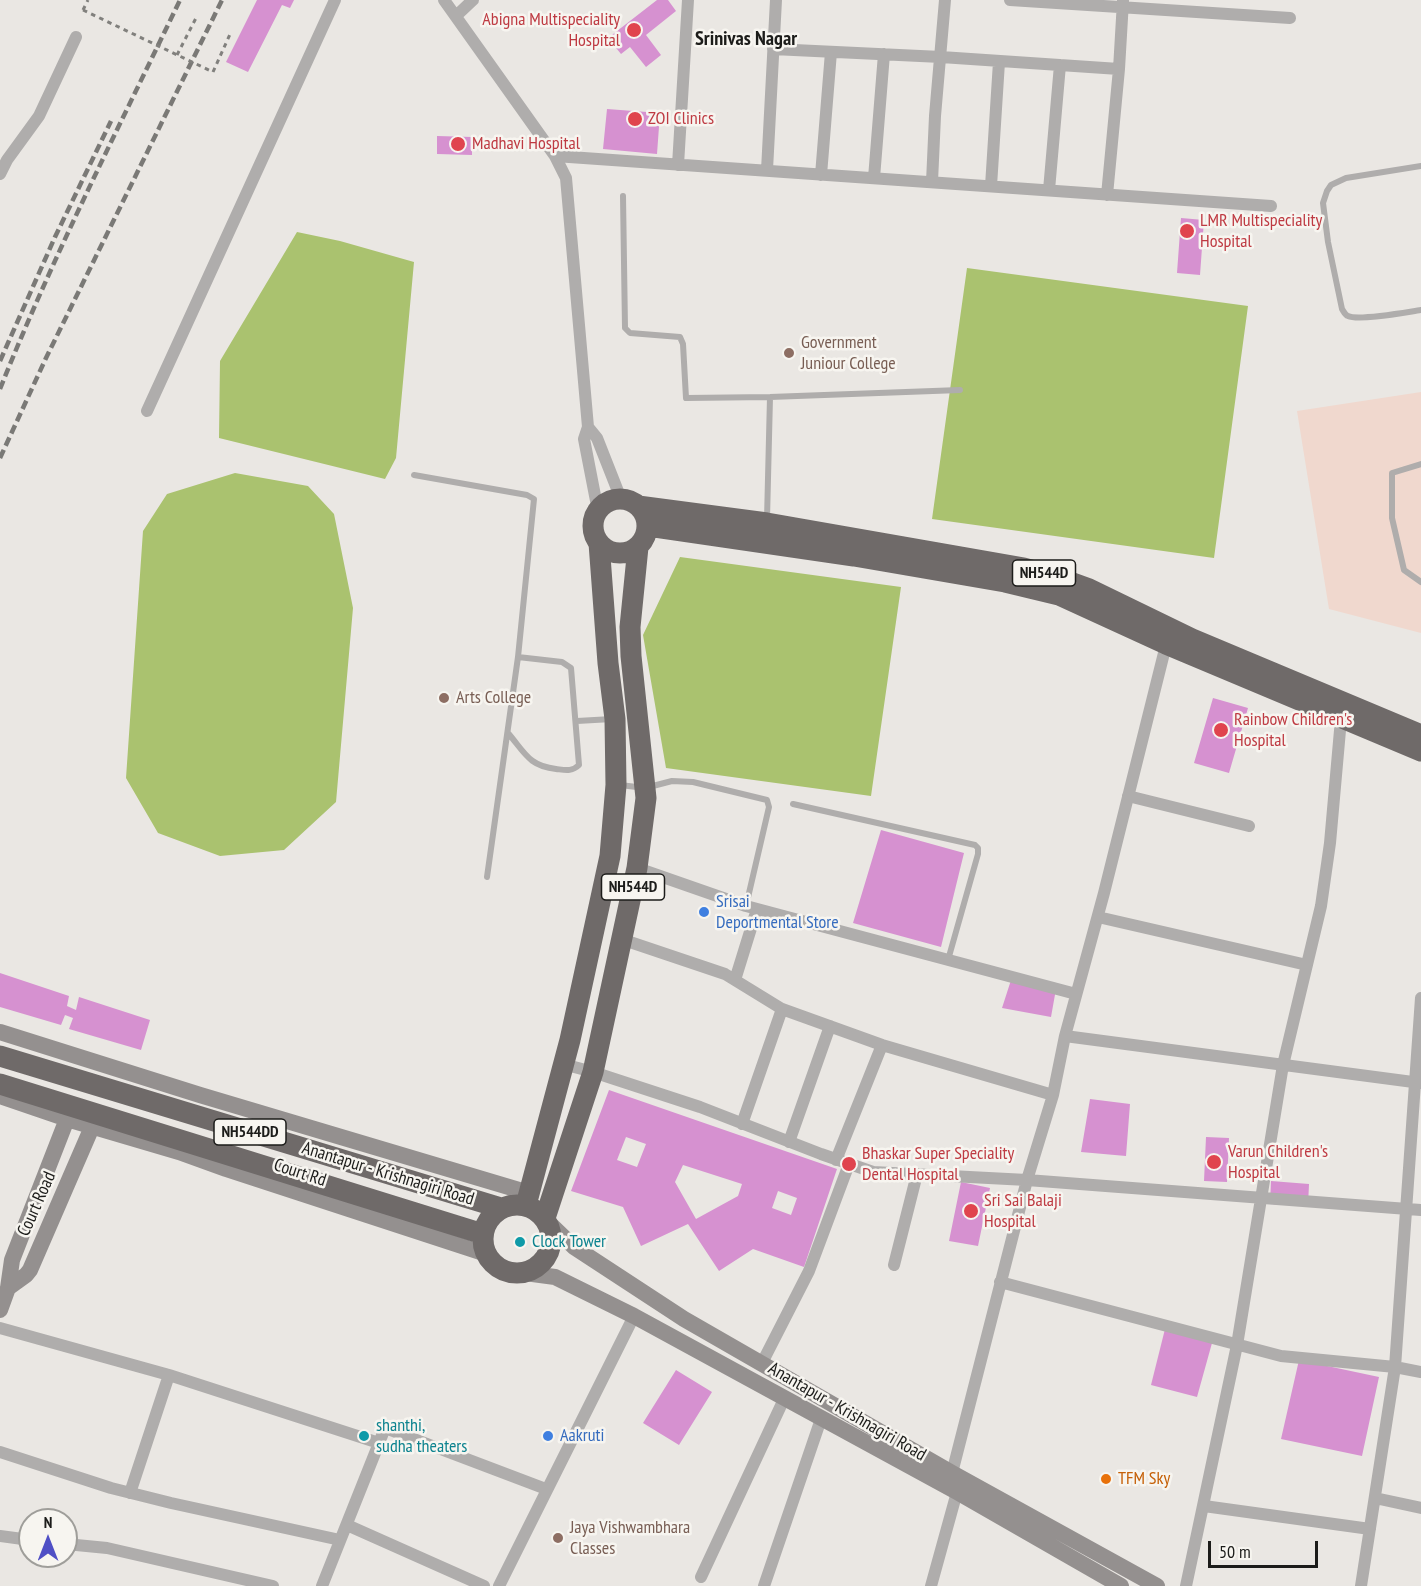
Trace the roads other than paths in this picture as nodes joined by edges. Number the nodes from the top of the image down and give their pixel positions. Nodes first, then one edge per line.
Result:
1 (335, 0) edge
2 (444, 0) edge
3 (474, 0) edge
4 (688, 0) edge
5 (776, 0) edge
6 (945, 0) edge
7 (1010, 0) edge
8 (1122, 4) edge
9 (456, 16) junction
10 (1290, 18) dead end
11 (76, 37) dead end
12 (773, 49) junction
13 (831, 52) junction
14 (884, 54) junction
15 (941, 57) junction
16 (999, 62) junction
17 (1060, 66) junction
18 (1119, 69) junction
19 (555, 156) junction
20 (678, 165) junction
21 (1421, 166) edge
22 (767, 170) junction
23 (0, 174) edge
24 (822, 175) junction
25 (874, 178) junction
26 (932, 182) junction
27 (991, 186) junction
28 (1049, 190) junction
29 (623, 195) dead end
30 (1107, 195) junction
31 (1270, 207) dead end
32 (1421, 310) edge
33 (960, 390) dead end
34 (770, 397) junction
35 (147, 411) dead end
36 (588, 427) junction
37 (1421, 464) edge
38 (414, 475) dead end
39 (630, 502) junction
40 (598, 511) junction
41 (767, 523) junction
42 (648, 526) junction
43 (599, 543) junction
44 (638, 547) junction
45 (1421, 582) edge
46 (1168, 636) junction
47 (518, 657) junction
48 (638, 717) junction
49 (1341, 718) junction
50 (615, 719) junction
51 (577, 721) junction
52 (508, 733) junction
53 (1421, 735) edge
54 (1421, 751) edge
55 (616, 785) junction
56 (645, 788) junction
57 (1128, 796) junction
58 (793, 804) dead end
59 (1249, 826) dead end
60 (637, 868) junction
61 (487, 877) dead end
62 (751, 907) junction
63 (1098, 917) junction
64 (621, 939) junction
65 (948, 960) junction
66 (1307, 965) junction
67 (735, 980) junction
68 (1076, 994) junction
69 (1421, 998) edge
70 (782, 1009) junction
71 (830, 1026) junction
72 (0, 1032) edge
73 (1065, 1036) junction
74 (882, 1045) junction
75 (0, 1056) edge
76 (563, 1064) junction
77 (1283, 1065) junction
78 (593, 1072) junction
79 (1418, 1082) edge
80 (0, 1084) edge
81 (1053, 1095) junction
82 (0, 1096) edge
83 (67, 1119) junction
84 (742, 1124) junction
85 (92, 1127) junction
86 (789, 1142) junction
87 (836, 1160) junction
88 (849, 1164) junction
89 (917, 1174) junction
90 (1027, 1180) junction
91 (528, 1199) junction
92 (1261, 1199) junction
93 (501, 1208) junction
94 (1407, 1208) junction
95 (1421, 1210) edge
96 (547, 1220) junction
97 (485, 1244) junction
98 (894, 1265) dead end
99 (525, 1273) junction
100 (1000, 1282) junction
101 (8, 1288) junction
102 (0, 1310) edge
103 (634, 1316) junction
104 (0, 1328) edge
105 (1237, 1346) junction
106 (762, 1363) junction
107 (1395, 1367) junction
108 (1421, 1372) edge
109 (169, 1375) junction
110 (784, 1399) junction
111 (821, 1419) junction
112 (379, 1443) junction
113 (0, 1452) edge
114 (952, 1473) junction
115 (546, 1489) junction
116 (957, 1492) junction
117 (130, 1493) junction
118 (1375, 1498) junction
119 (1204, 1506) junction
120 (1421, 1508) edge
121 (346, 1525) junction
122 (1370, 1529) junction
123 (0, 1536) edge
124 (18, 1538) edge
125 (340, 1540) junction
126 (78, 1545) edge
127 (701, 1577) dead end
128 (1105, 1582) edge
129 (273, 1586) edge
130 (322, 1586) edge
131 (484, 1586) edge
132 (499, 1586) edge
133 (764, 1586) edge
134 (931, 1586) edge
135 (1121, 1586) edge
136 (1157, 1586) edge
137 (1186, 1586) edge
138 (1361, 1586) edge

1 - 35 street
2 - 9 street
3 - 9 street
4 - 20 street
5 - 12 street
6 - 15 street
7 - 8 street
8 - 10 street
8 - 18 street
9 - 19 street
11 - 23 street
12 - 13 street
12 - 22 street
13 - 14 street
13 - 24 street
14 - 15 street
14 - 25 street
15 - 16 street
15 - 26 street
16 - 17 street
16 - 27 street
17 - 18 street
17 - 28 street
18 - 30 street
19 - 20 street
19 - 36 street
20 - 22 street
21 - 32 lane
22 - 24 street
24 - 25 street
25 - 26 street
26 - 27 street
27 - 28 street
28 - 30 street
29 - 34 lane
30 - 31 street
33 - 34 lane
34 - 41 lane
36 - 39 street
36 - 40 street
37 - 45 lane
38 - 47 lane
39 - 40 highway
39 - 41 highway, NH544D
39 - 42 highway
40 - 43 highway, NH544D
41 - 46 highway, NH544D
42 - 44 highway, NH544D
42 - 46 highway, NH544D
43 - 44 highway
43 - 50 highway, NH544D
44 - 48 highway, NH544D
46 - 49 highway, NH544D
46 - 53 highway, NH544D
46 - 57 street
47 - 51 lane
47 - 52 lane
48 - 50 lane
48 - 56 highway, NH544D
49 - 54 highway, NH544D
49 - 66 street
50 - 51 lane
50 - 55 highway, NH544D
51 - 52 lane
52 - 61 lane
55 - 56 lane
55 - 76 highway, NH544D
56 - 60 highway, NH544D
56 - 62 lane
57 - 59 street
57 - 63 street
58 - 65 lane
60 - 62 street
60 - 64 highway, NH544D
62 - 65 street
62 - 67 street
63 - 66 street
63 - 68 street
64 - 67 street
64 - 78 highway, NH544D
65 - 68 street
66 - 77 street
67 - 70 street
68 - 73 street
69 - 79 street
70 - 71 street
70 - 84 street
71 - 74 street
71 - 86 street
72 - 91 street
73 - 77 street
73 - 81 street
74 - 81 street
74 - 87 street
75 - 93 highway, Anantapur - Krishnagiri Road / NH544DD
76 - 78 street
76 - 91 highway, NH544D
77 - 79 street
77 - 92 street
78 - 84 street
78 - 96 highway, NH544D
79 - 94 street
80 - 97 highway, NH544DD
81 - 90 street
82 - 83 street, Court Rd
83 - 85 street, Court Rd
83 - 101 street, Court Road
84 - 86 street
85 - 97 street, Court Rd
85 - 101 street, Court Road
86 - 87 street
87 - 88 street
88 - 89 street
88 - 106 street
89 - 90 street
89 - 98 street
90 - 92 street
90 - 100 street
91 - 93 highway, Anantapur - Krishnagiri Road
91 - 96 highway, Anantapur - Krishnagiri Road
92 - 94 street
92 - 105 street
93 - 97 highway, Anantapur - Krishnagiri Road
94 - 95 street
94 - 107 street
96 - 99 highway, NH544D
96 - 106 street, Anantapur - Krishnagiri Road
97 - 99 highway, Anantapur - Krishnagiri Road
99 - 103 street, Anantapur - Krishnagiri Road
100 - 105 street
100 - 114 street
101 - 102 street, Court Road
103 - 110 street, Anantapur - Krishnagiri Road
103 - 115 street
104 - 109 street
105 - 107 street
105 - 119 street
106 - 114 street, Anantapur - Krishnagiri Road
107 - 108 street
107 - 118 street
109 - 112 street
109 - 117 street
110 - 111 street, Anantapur - Krishnagiri Road
110 - 127 street
111 - 116 street, Anantapur - Krishnagiri Road
111 - 133 street
112 - 115 street
112 - 121 street
113 - 117 street
114 - 136 street, Anantapur - Krishnagiri Road
115 - 132 street
116 - 128 street, Anantapur - Krishnagiri Road
116 - 134 street
117 - 125 street
118 - 120 street
118 - 122 street
119 - 122 street
119 - 137 street
121 - 125 street
121 - 131 street
122 - 138 street
123 - 124 street
125 - 130 street
126 - 129 street
128 - 135 street, Anantapur - Krishnagiri Road

